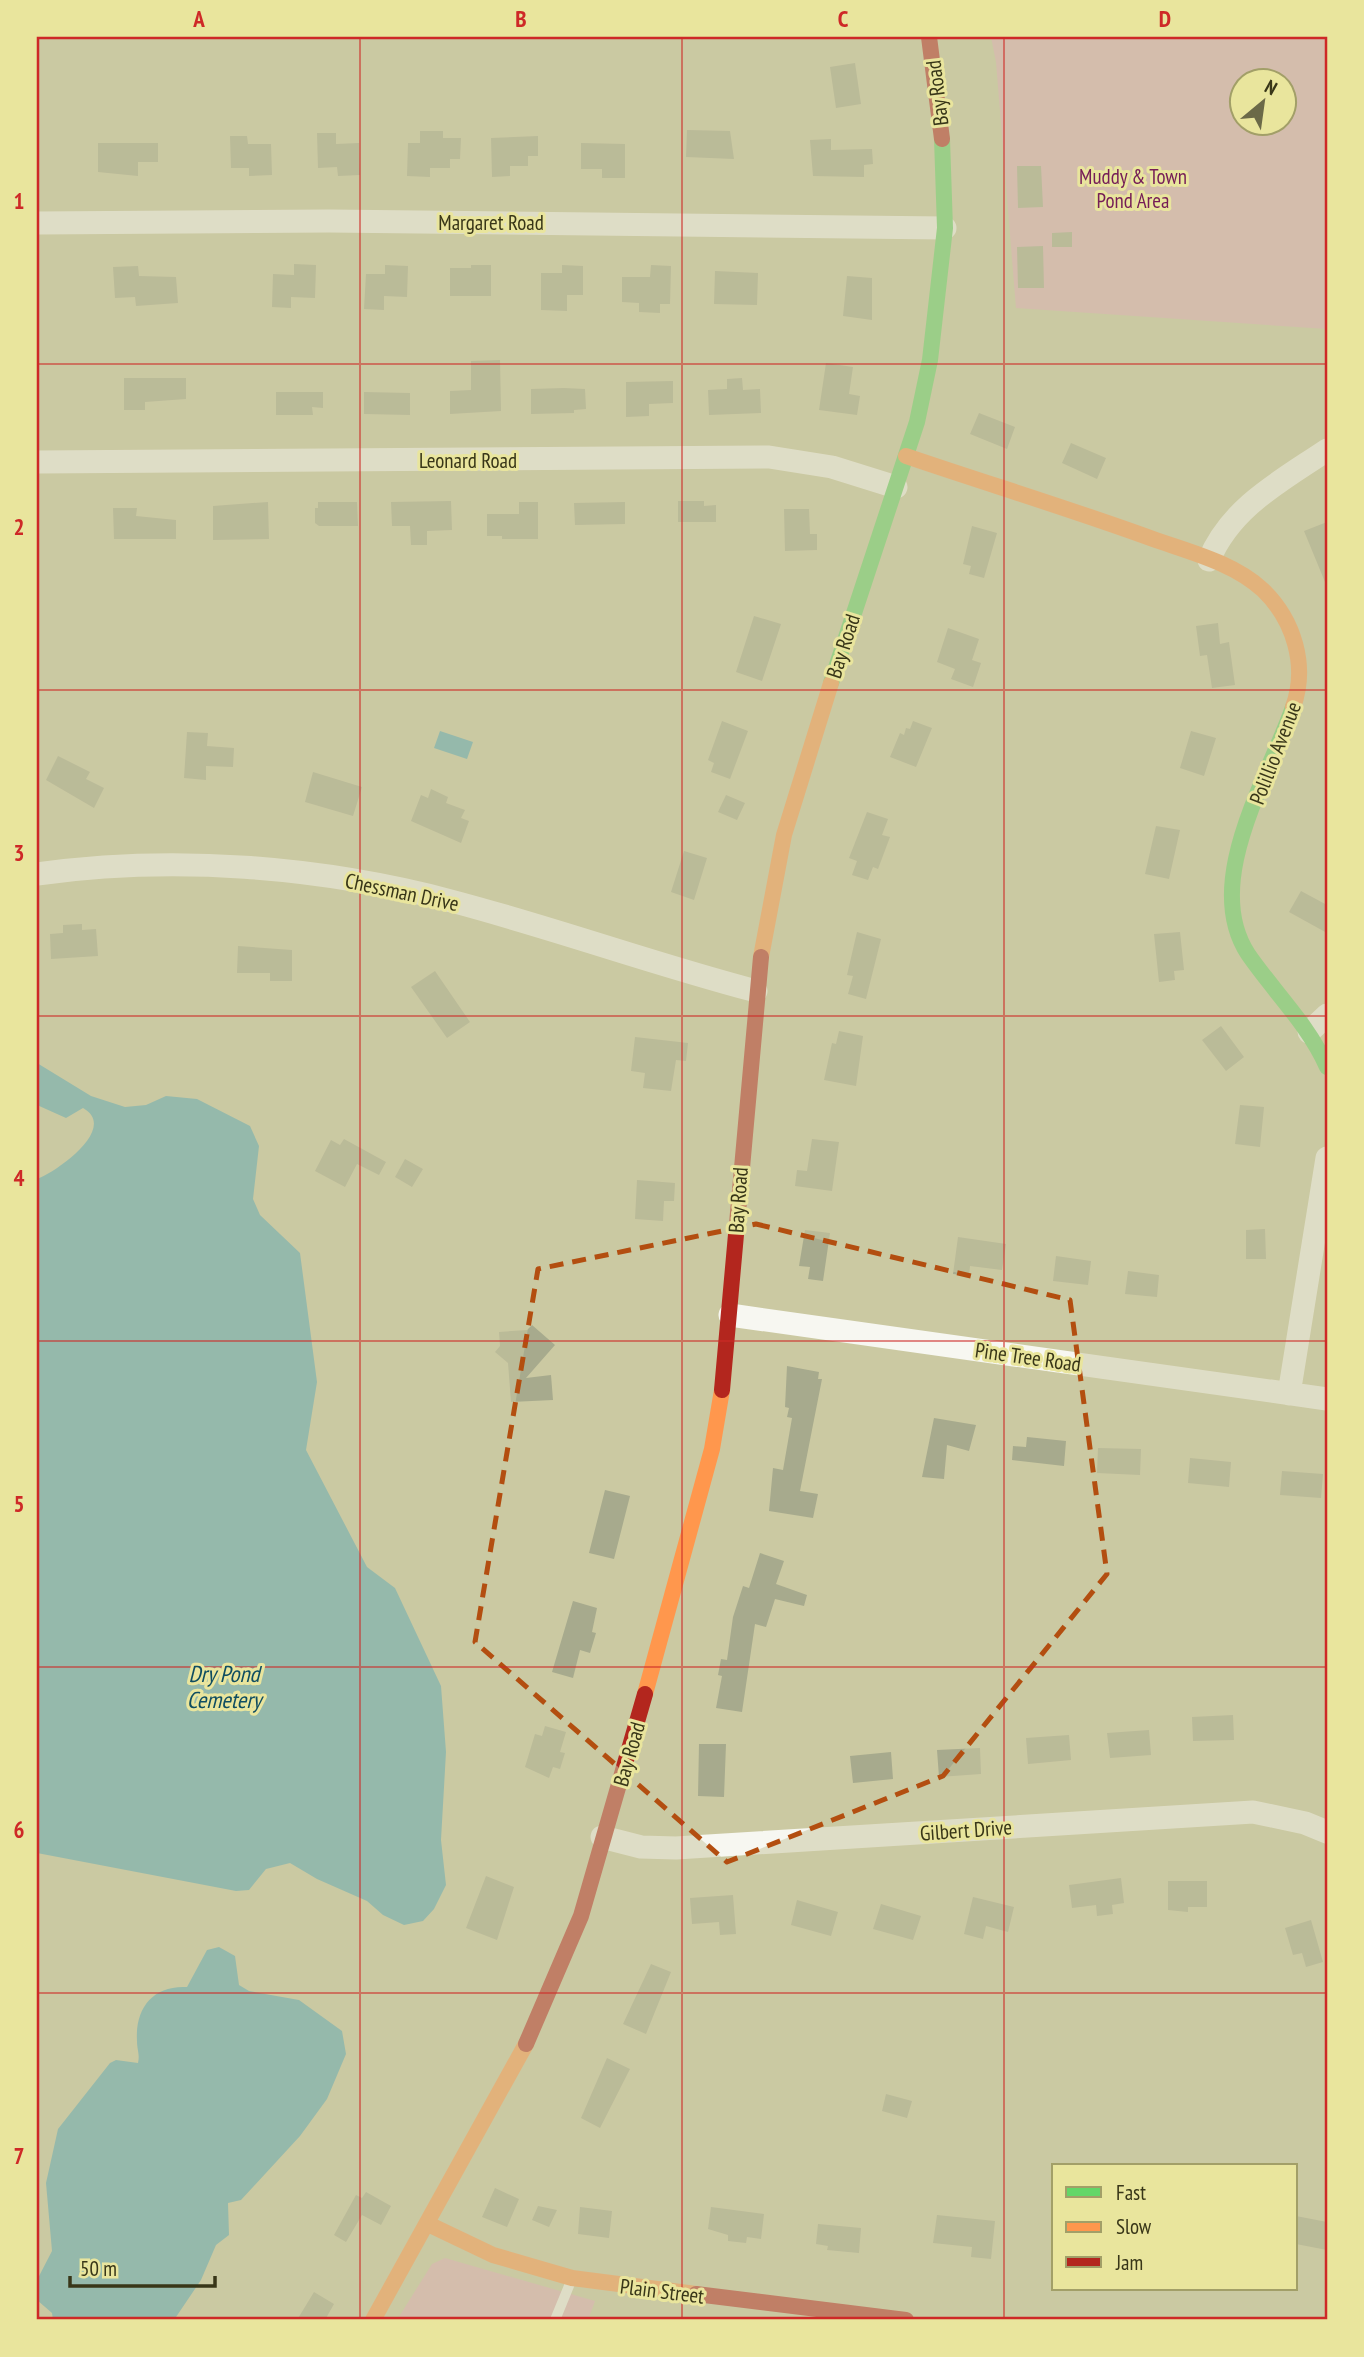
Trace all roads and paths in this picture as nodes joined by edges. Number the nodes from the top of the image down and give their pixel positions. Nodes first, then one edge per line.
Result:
1 (929, 37) edge
2 (37, 223) edge
3 (945, 228) junction
4 (1327, 450) edge
5 (906, 456) junction
6 (37, 462) edge
7 (896, 487) junction
8 (1209, 560) junction
9 (37, 874) edge
10 (755, 991) junction
11 (1327, 1015) edge
12 (1309, 1032) junction
13 (1327, 1067) edge
14 (1327, 1158) edge
15 (730, 1315) junction
16 (1289, 1394) junction
17 (1327, 1399) edge
18 (1327, 1832) edge
19 (602, 1838) junction
20 (428, 2224) junction
21 (572, 2278) junction
22 (758, 2312) edge
23 (373, 2320) edge
24 (555, 2320) edge
25 (906, 2320) edge

1 - 3 main road, Bay Road
2 - 3 street, Margaret Road
3 - 5 main road, Bay Road
4 - 8 street
5 - 7 main road, Bay Road
5 - 8 main road, Polillio Avenue
6 - 7 street, Leonard Road
7 - 10 main road, Bay Road
8 - 12 main road, Polillio Avenue
9 - 10 street, Chessman Drive
10 - 15 main road, Bay Road
11 - 12 street
12 - 13 main road, Polillio Avenue
14 - 16 street
15 - 16 street, Pine Tree Road
15 - 19 main road, Bay Road
16 - 17 street, Pine Tree Road
18 - 19 street, Gilbert Drive
19 - 20 main road, Bay Road
20 - 21 main road, Plain Street
20 - 23 main road, Bay Road
21 - 22 main road, Plain Street
21 - 24 lane
22 - 25 main road, Plain Street

